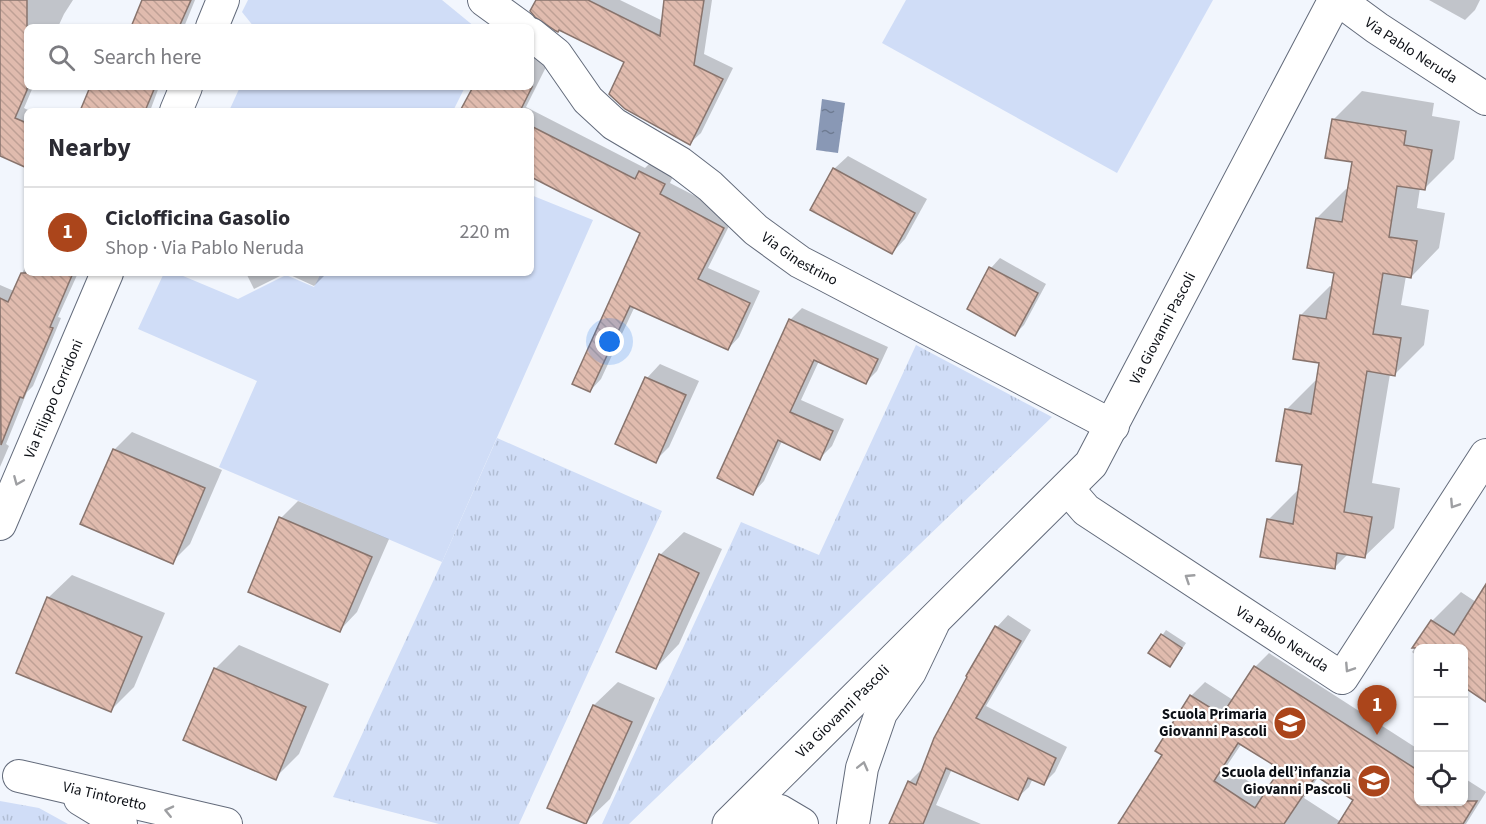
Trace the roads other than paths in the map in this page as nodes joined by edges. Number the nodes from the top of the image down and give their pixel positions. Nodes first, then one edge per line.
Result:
1 (223, 0) edge
2 (484, 0) edge
3 (1337, 0) edge
4 (213, 24) edge
5 (517, 24) edge
6 (534, 36) edge
7 (185, 90) edge
8 (1486, 99) edge
9 (177, 108) edge
10 (106, 276) edge
11 (1113, 426) junction
12 (1486, 455) edge
13 (1067, 488) junction
14 (0, 524) edge
15 (936, 617) junction
16 (10, 774) edge
17 (742, 818) edge
18 (121, 824) edge
19 (226, 824) edge
20 (802, 824) edge
21 (853, 824) edge

1 - 4 street
2 - 5 street
3 - 8 street, Via Pablo Neruda
3 - 11 street, Via Giovanni Pascoli
6 - 11 street, Via Ginestrino
7 - 9 street
10 -> 14 street, Via Filippo Corridoni
11 - 13 street, Via Giovanni Pascoli
12 -> 13 street, Via Pablo Neruda
13 - 15 street, Via Giovanni Pascoli
15 - 17 street, Via Giovanni Pascoli
21 -> 15 street, Via Giovanni Pascoli
16 - 18 street, Via Tintoretto
19 -> 16 street, Via Tintoretto
17 - 20 street, Via Giovanni Pascoli

